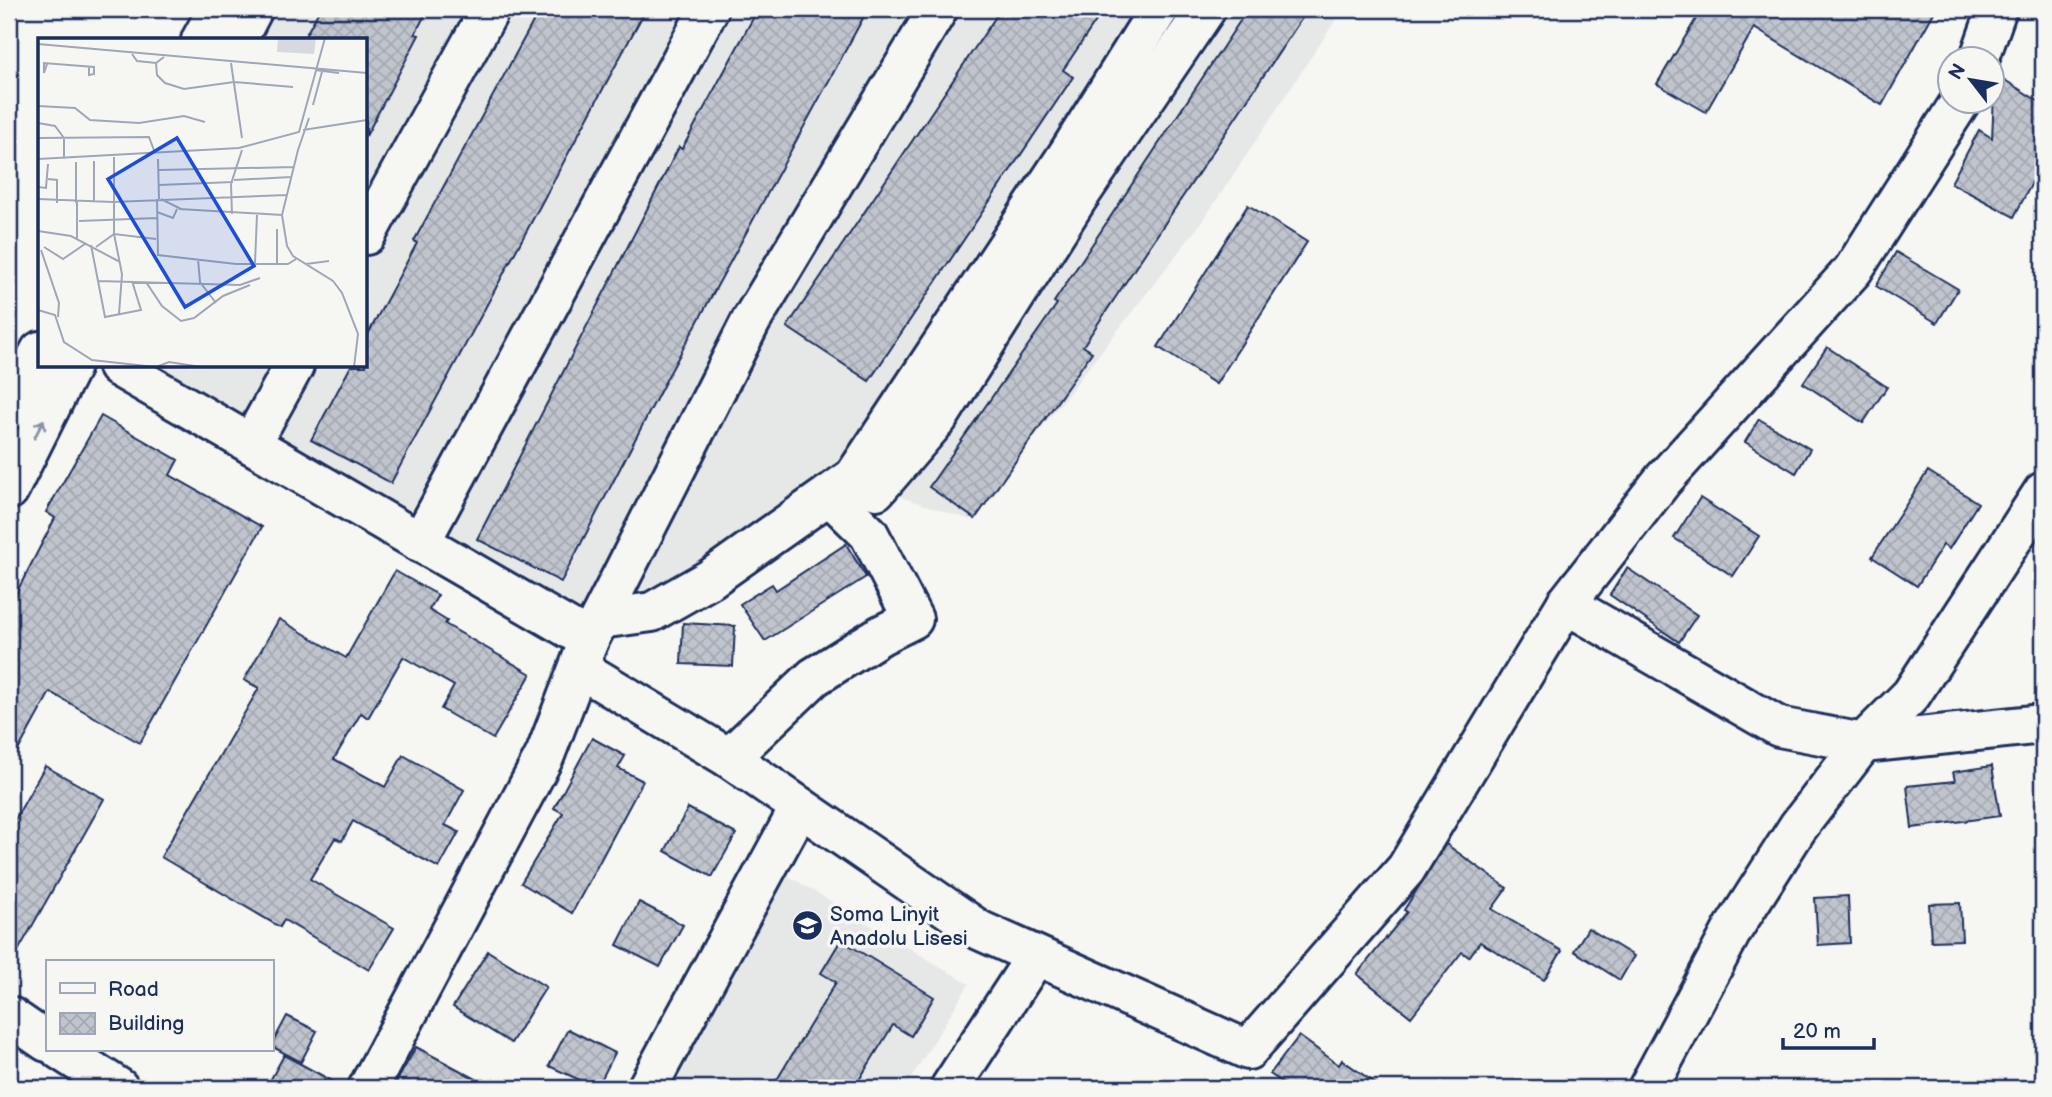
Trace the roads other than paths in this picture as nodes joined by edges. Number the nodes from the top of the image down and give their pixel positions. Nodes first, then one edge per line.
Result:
1 (218, 9) edge
2 (253, 9) edge
3 (490, 9) edge
4 (709, 9) edge
5 (939, 9) edge
6 (1159, 9) edge
7 (1206, 9) edge
8 (1997, 9) edge
9 (202, 38) edge
10 (238, 38) edge
11 (1984, 46) edge
12 (1951, 116) edge
13 (368, 231) edge
14 (26, 362) edge
15 (70, 368) edge
16 (120, 368) edge
17 (293, 368) edge
18 (9, 409) edge
19 (251, 444) junction
20 (841, 486) junction
21 (9, 490) edge
22 (2043, 492) edge
23 (420, 543) junction
24 (1566, 604) junction
25 (589, 643) junction
26 (2043, 724) edge
27 (1863, 743) junction
28 (729, 758) junction
29 (800, 807) junction
30 (1036, 956) junction
31 (9, 1016) edge
32 (46, 1040) edge
33 (63, 1052) edge
34 (119, 1088) edge
35 (368, 1088) edge
36 (647, 1088) edge
37 (950, 1088) edge
38 (1648, 1088) edge

1 - 9 street
2 - 10 street
3 - 13 street
4 - 23 street
5 - 25 street
6 - 20 street
7 - 20 street
8 - 11 street
12 - 24 street
14 - 18 street
21 -> 15 street
16 - 19 street
17 - 19 street
19 - 23 street
20 - 25 street
20 - 28 street
22 - 27 street
23 - 25 street
24 - 27 street
24 - 30 street
25 - 28 street
25 - 35 street
26 - 27 street
27 - 38 street
28 - 29 street
29 - 30 street
29 - 36 street
30 - 37 street
31 - 32 street
33 - 34 street

